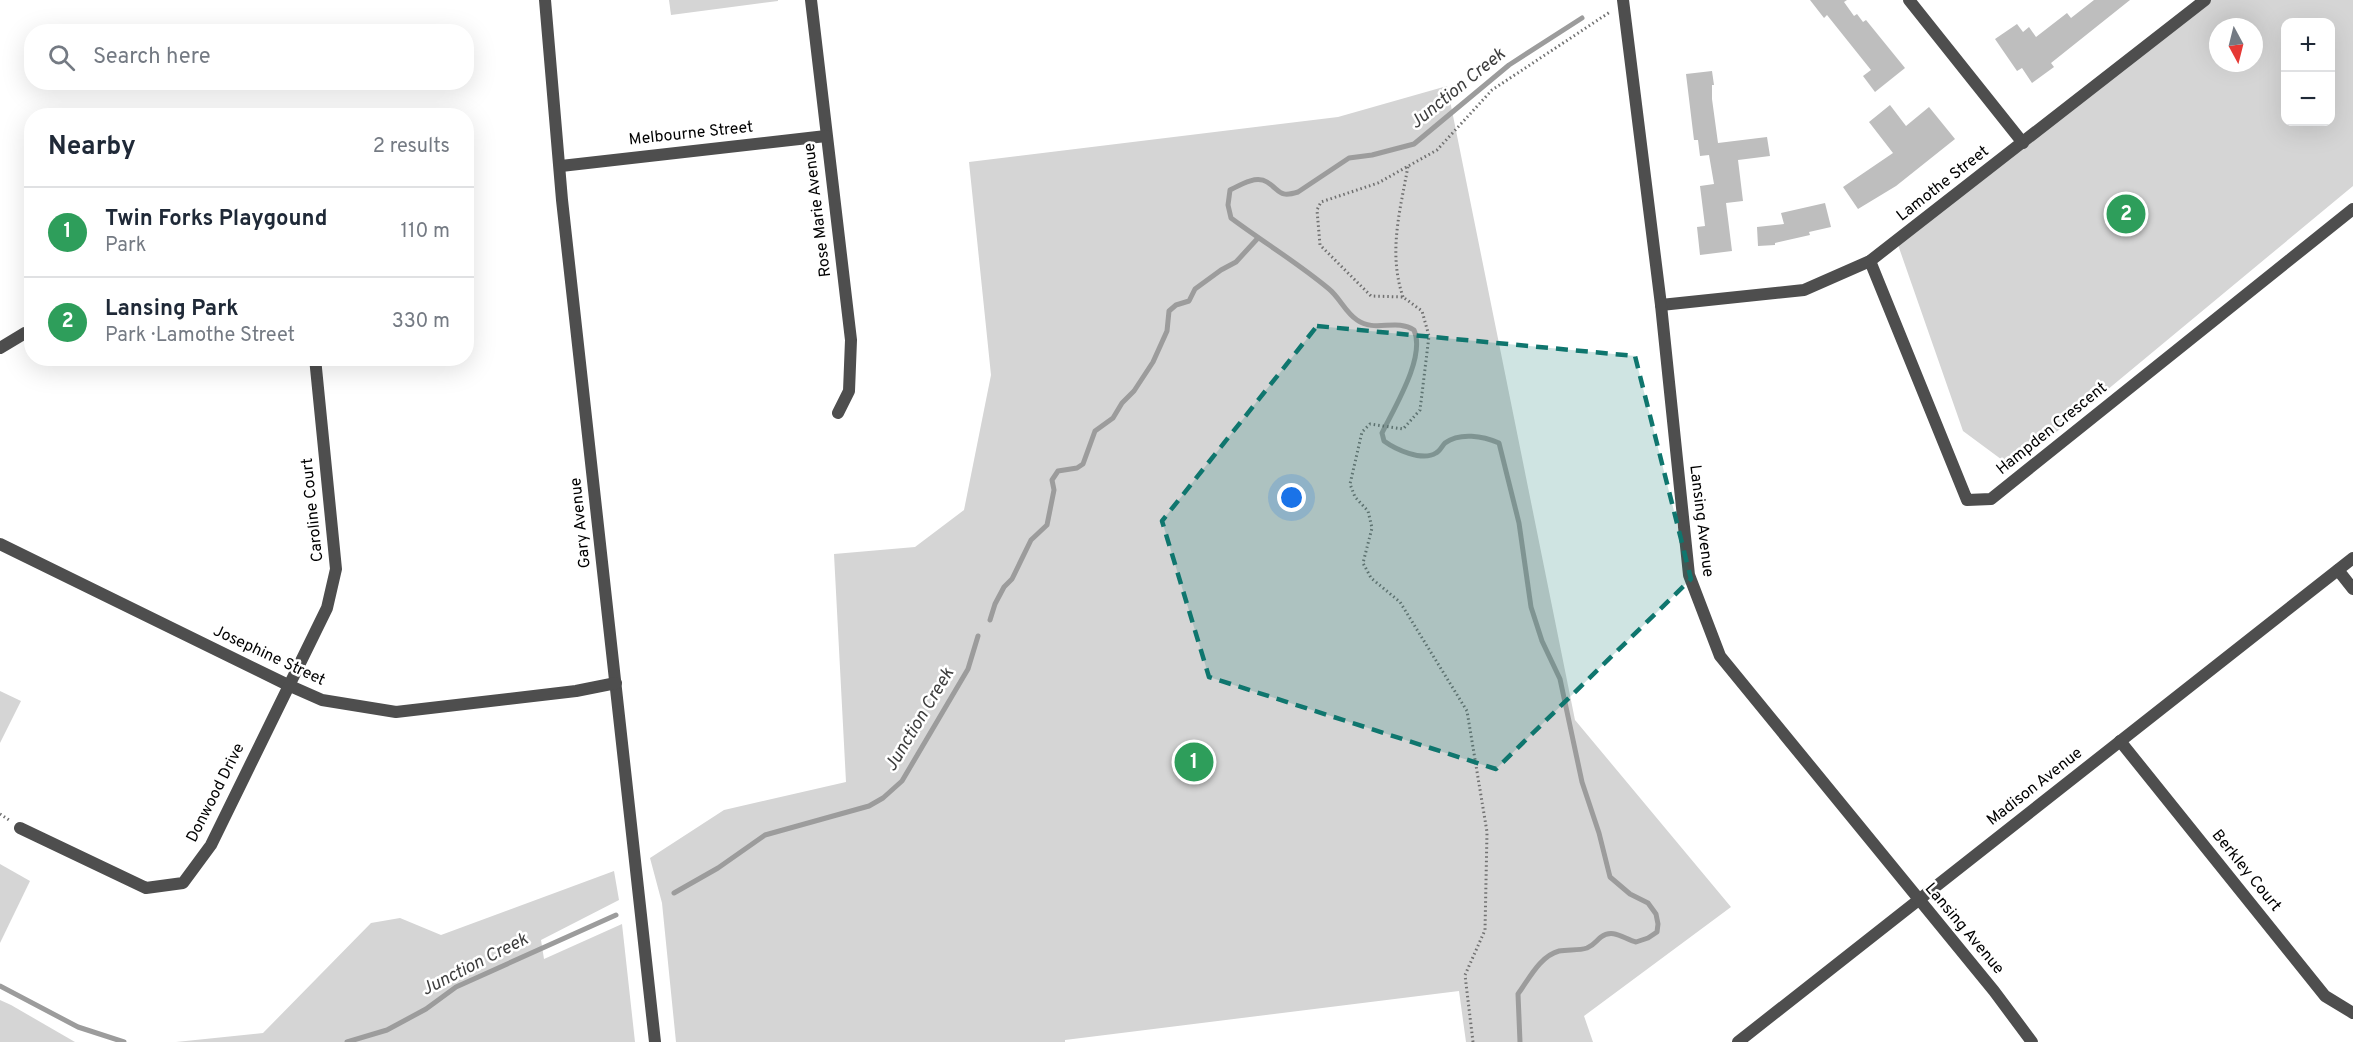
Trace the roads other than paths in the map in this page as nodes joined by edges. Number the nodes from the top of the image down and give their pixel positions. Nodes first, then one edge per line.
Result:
1 (545, 0) edge
2 (811, 0) edge
3 (1909, 0) edge
4 (2205, 0) edge
5 (1619, 3) edge
6 (826, 136) junction
7 (2023, 143) junction
8 (561, 166) junction
9 (2353, 209) edge
10 (1870, 261) junction
11 (1661, 305) junction
12 (24, 334) edge
13 (0, 348) edge
14 (316, 366) edge
15 (838, 413) dead end
16 (0, 544) edge
17 (2353, 558) edge
18 (2338, 570) junction
19 (2353, 589) edge
20 (616, 683) junction
21 (288, 685) junction
22 (2120, 741) junction
23 (20, 828) dead end
24 (1919, 901) junction
25 (2353, 1013) edge
26 (654, 1042) edge
27 (1738, 1042) edge
28 (2032, 1042) edge

1 - 8 street, Gary Avenue
2 - 6 street, Rose Marie Avenue
3 - 7 street
4 - 7 street, Lamothe Street
5 - 11 street, Lansing Avenue
6 - 8 street, Melbourne Street
6 - 15 street, Rose Marie Avenue
7 - 10 street, Lamothe Street
8 - 20 street, Gary Avenue
9 - 10 street, Hampden Crescent
10 - 11 street, Lamothe Street
11 - 24 street, Lansing Avenue
12 - 13 street
14 - 21 street, Caroline Court
16 - 21 street, Josephine Street
17 - 18 street, Madison Avenue
18 - 19 street
18 - 22 street, Madison Avenue
20 - 21 street, Josephine Street
20 - 26 street, Gary Avenue
21 - 23 street, Donwood Drive
22 - 24 street, Madison Avenue
22 - 25 street, Berkley Court
24 - 27 street, Madison Avenue
24 - 28 street, Lansing Avenue

